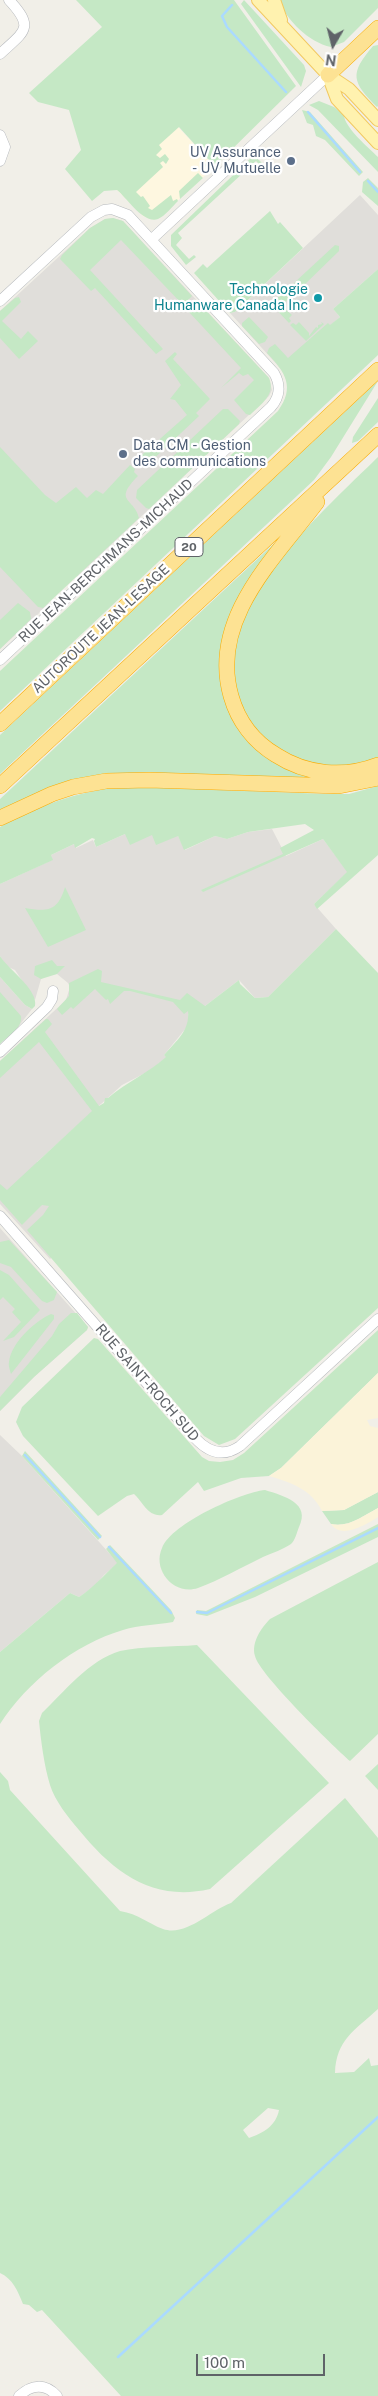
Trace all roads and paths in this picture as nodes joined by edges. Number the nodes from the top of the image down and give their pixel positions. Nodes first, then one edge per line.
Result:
1 (9, 0) edge
2 (258, 0) edge
3 (274, 0) edge
4 (285, 28) junction
5 (378, 28) edge
6 (0, 54) edge
7 (328, 75) junction
8 (378, 120) edge
9 (0, 134) edge
10 (378, 143) edge
11 (0, 161) edge
12 (152, 239) junction
13 (0, 301) edge
14 (378, 370) edge
15 (378, 435) edge
16 (344, 467) junction
17 (0, 660) edge
18 (0, 724) edge
19 (378, 766) edge
20 (378, 778) edge
21 (0, 786) edge
22 (0, 818) edge
23 (53, 991) dead end
24 (0, 1052) edge
25 (0, 1216) edge
26 (378, 1319) edge
27 (19, 2396) edge
28 (57, 2396) edge

1 - 6 street
2 - 4 main road
3 - 4 main road
4 - 7 main road
5 - 7 highway
7 - 8 main road
7 - 10 main road
7 - 12 street
9 - 11 street
12 - 13 street
12 - 17 street, RUE JEAN-BERCHMANS-MICHAUD
14 - 18 highway, AUTOROUTE JEAN-LESAGE / 20
15 - 16 highway
16 - 19 highway
16 - 21 highway
20 - 22 highway
23 - 24 street
25 - 26 street, RUE SAINT-ROCH SUD
27 - 28 street

